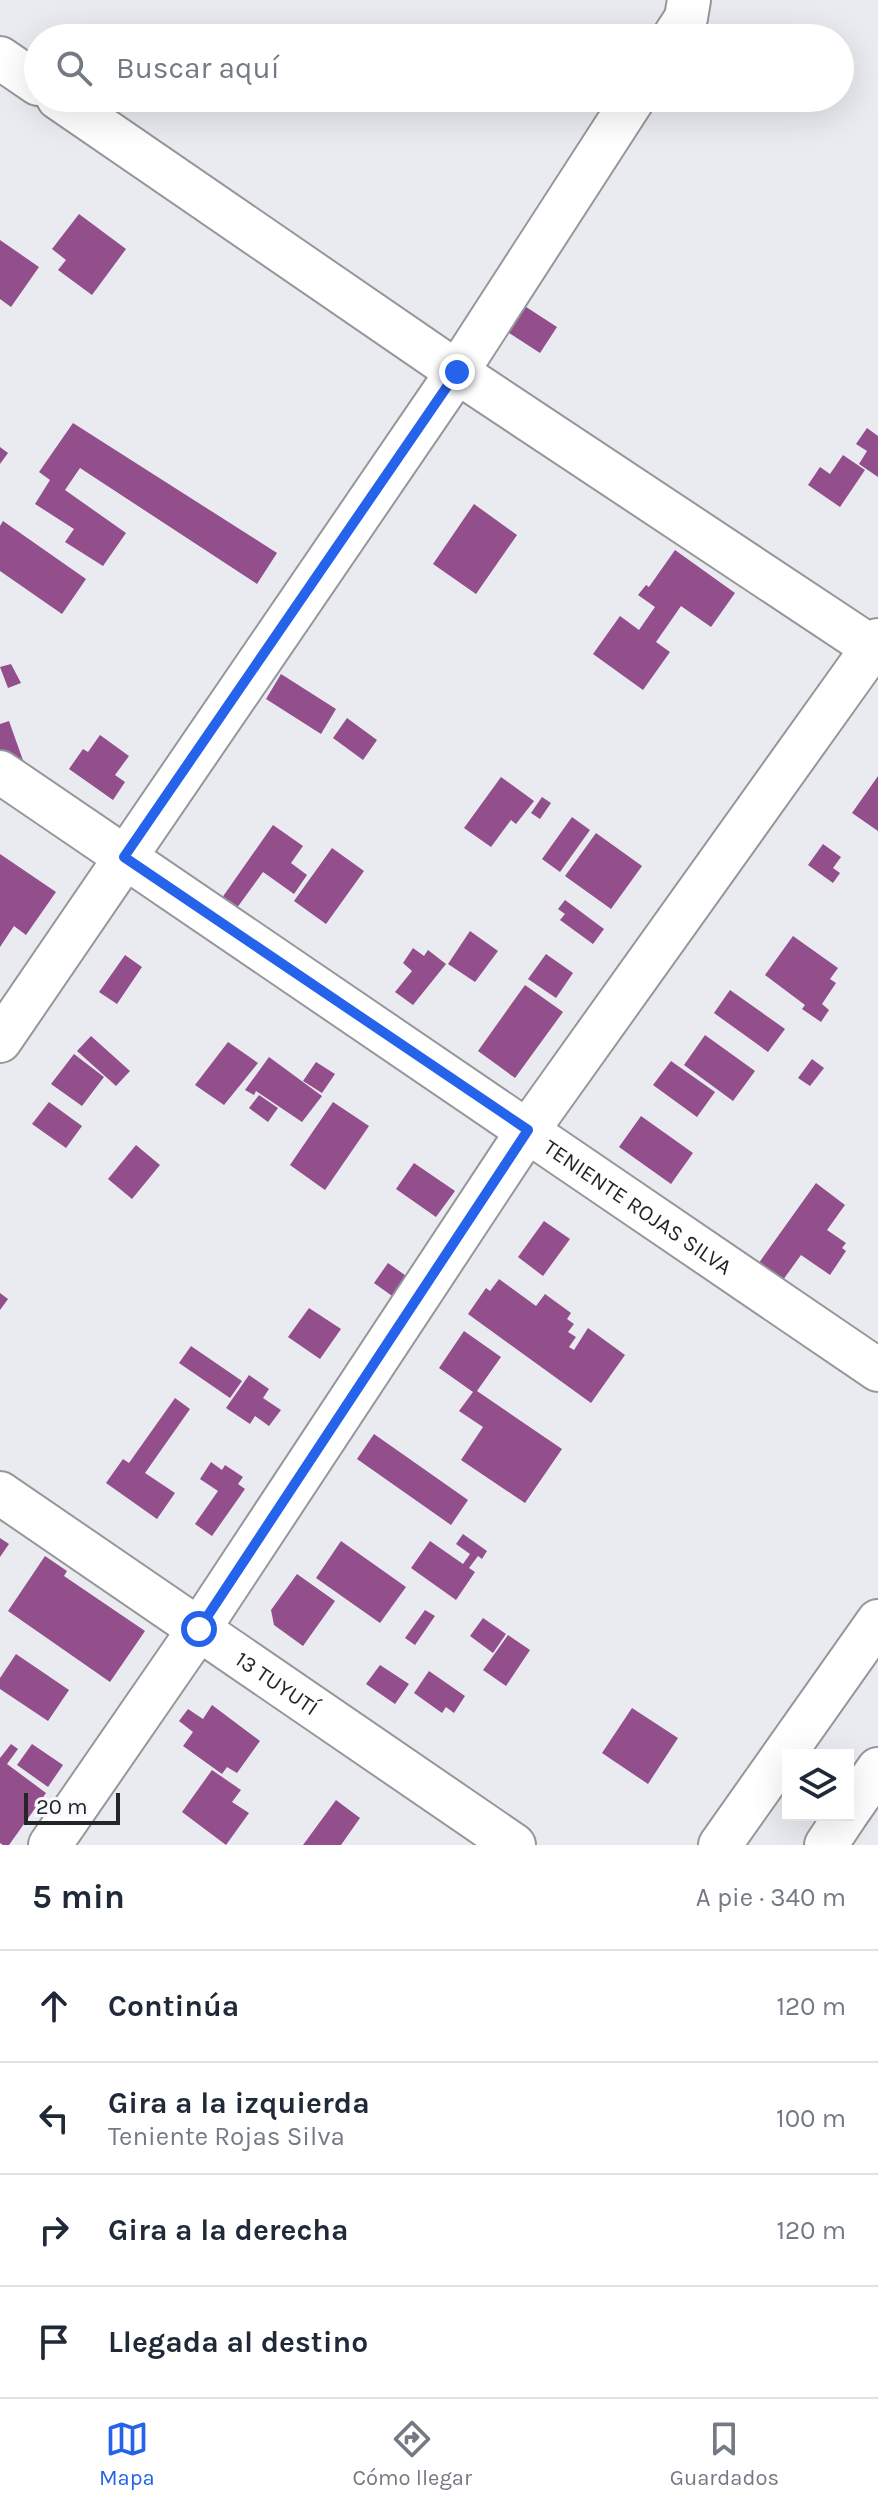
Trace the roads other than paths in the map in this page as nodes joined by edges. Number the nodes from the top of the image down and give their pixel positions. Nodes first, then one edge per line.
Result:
1 (689, 0) edge
2 (682, 24) edge
3 (0, 58) edge
4 (24, 74) edge
5 (78, 112) edge
6 (625, 112) edge
7 (457, 372) junction
8 (875, 644) edge
9 (0, 772) edge
10 (124, 857) junction
11 (0, 1041) edge
12 (528, 1130) junction
13 (878, 1370) edge
14 (0, 1493) edge
15 (878, 1621) edge
16 (199, 1629) junction
17 (878, 1769) edge
18 (854, 1804) edge
19 (842, 1821) edge
20 (50, 1845) edge
21 (514, 1845) edge
22 (720, 1845) edge
23 (826, 1845) edge

1 - 2 street
3 - 4 street
5 - 7 street
6 - 7 street
7 - 8 street
7 - 10 street
8 - 12 street
9 - 10 street, TENIENTE ROJAS SILVA
10 - 11 street
10 - 12 street, TENIENTE ROJAS SILVA
12 - 13 street, TENIENTE ROJAS SILVA
12 - 16 street
14 - 16 street, 13 TUYUTÍ
15 - 22 street
16 - 20 street
16 - 21 street, 13 TUYUTÍ
17 - 18 street
19 - 23 street

